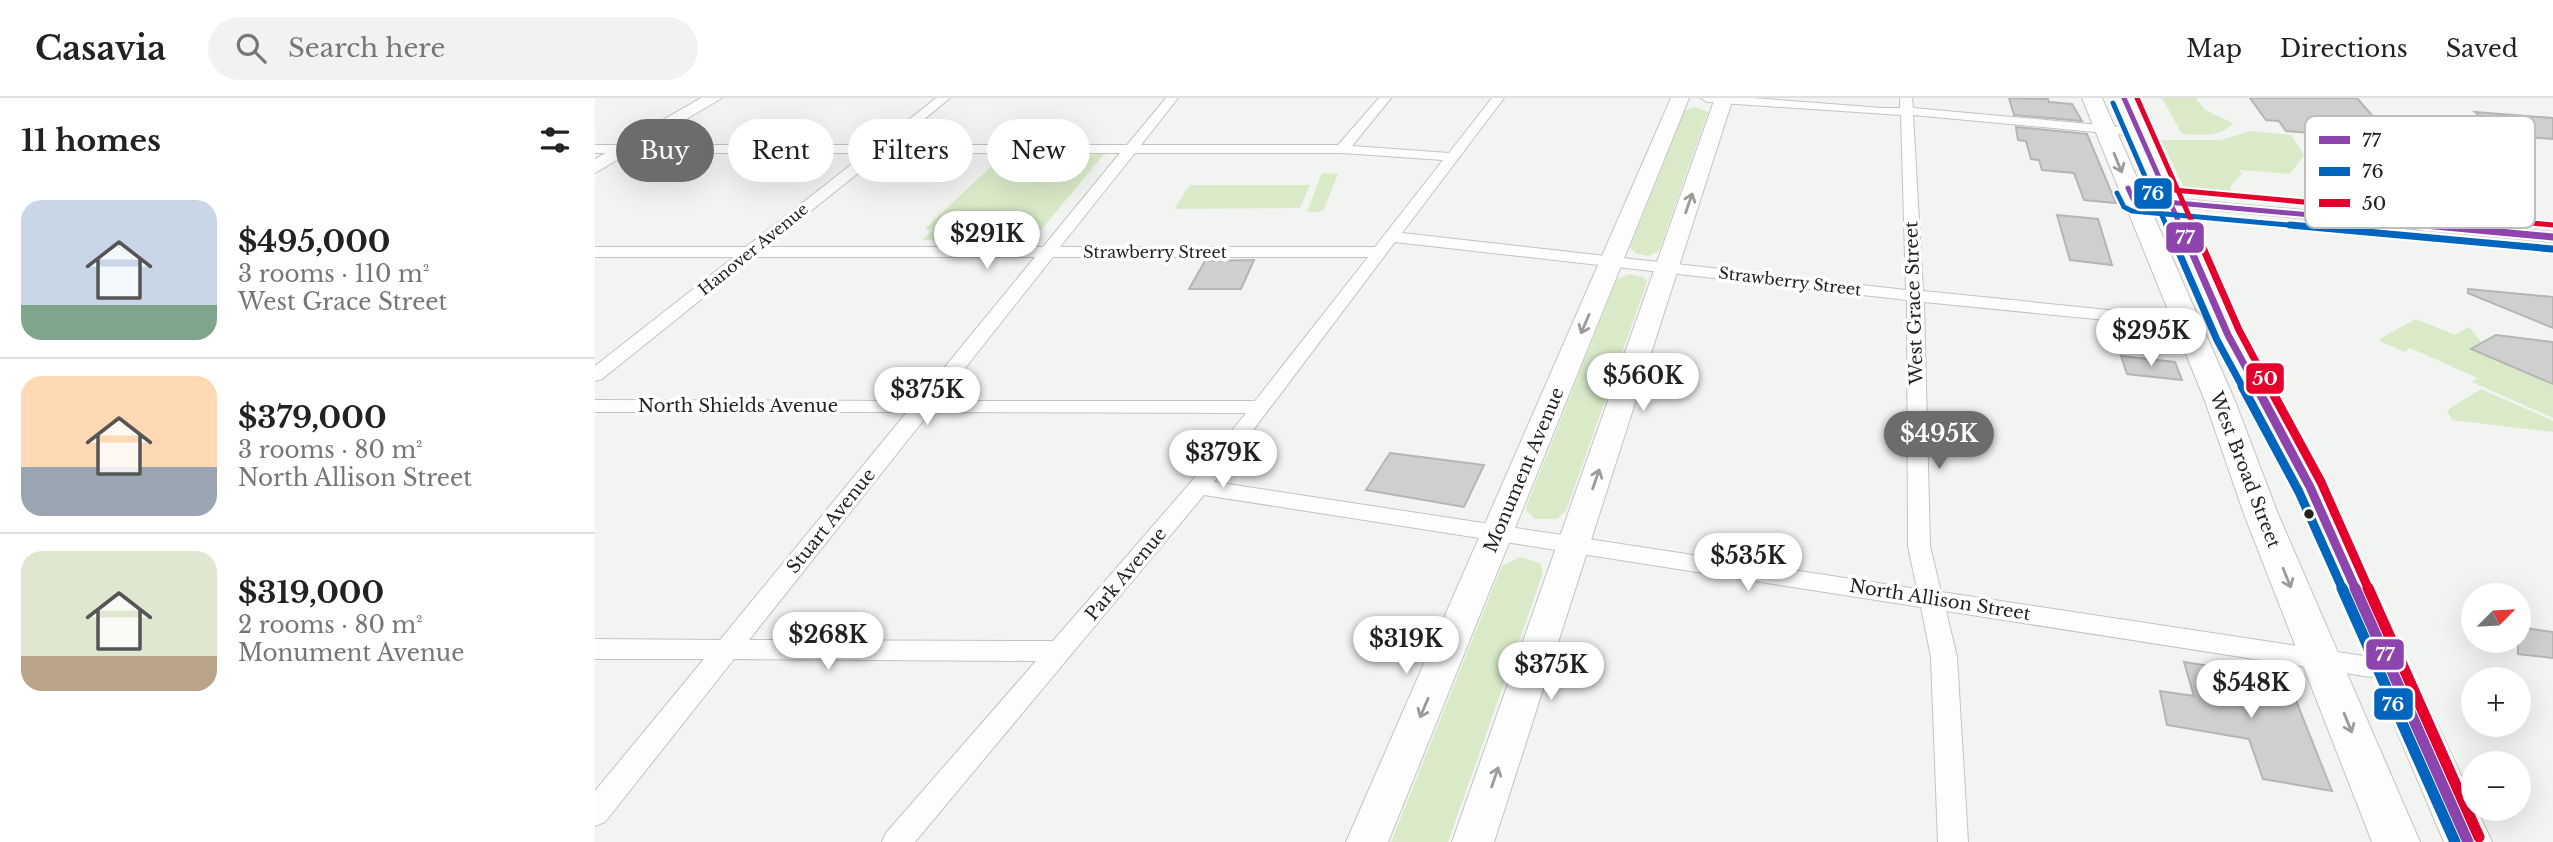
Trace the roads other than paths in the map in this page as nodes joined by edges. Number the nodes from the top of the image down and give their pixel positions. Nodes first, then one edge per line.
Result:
1 (713, 98) edge
2 (944, 98) edge
3 (1173, 98) edge
4 (1385, 98) edge
5 (1498, 98) edge
6 (1680, 98) edge
7 (1718, 98) edge
8 (1810, 98) edge
9 (2092, 98) edge
10 (2124, 98) edge
11 (1906, 104) edge
12 (677, 119) edge
13 (917, 119) edge
14 (2104, 128) junction
15 (2138, 132) junction
16 (848, 148) edge
17 (973, 148) edge
18 (1131, 148) junction
19 (595, 149) edge
20 (616, 149) edge
21 (714, 149) edge
22 (1342, 149) junction
23 (616, 155) edge
24 (1453, 157) junction
25 (595, 167) edge
26 (848, 173) edge
27 (2151, 200) junction
28 (2305, 214) edge
29 (2455, 228) edge
30 (2553, 237) edge
31 (1385, 245) junction
32 (595, 252) edge
33 (1046, 252) junction
34 (748, 253) junction
35 (1612, 261) junction
36 (1667, 267) junction
37 (1915, 296) junction
38 (2187, 323) junction
39 (595, 375) edge
40 (595, 406) edge
41 (923, 406) junction
42 (1259, 407) junction
43 (1199, 486) junction
44 (1498, 532) junction
45 (1574, 544) junction
46 (1930, 598) junction
47 (595, 649) edge
48 (728, 649) junction
49 (1061, 651) junction
50 (2322, 660) junction
51 (2390, 670) junction
52 (595, 813) edge
53 (897, 842) edge
54 (1367, 842) edge
55 (1473, 842) edge
56 (1953, 842) edge
57 (2396, 842) edge
58 (2467, 842) edge

1 - 12 street
2 - 13 street, Hanover Avenue
3 - 18 street, Stuart Avenue
4 - 22 street
5 - 24 street, Park Avenue
6 - 35 street, Monument Avenue
7 - 11 street
36 -> 7 street
8 - 11 street
9 - 14 main road, West Broad Street
10 - 15 main road, West Broad Street
11 - 14 street
11 - 37 street, West Grace Street
14 - 15 street
14 -> 27 main road, West Broad Street
15 - 27 main road, West Broad Street
16 - 21 street
17 - 18 street
18 - 22 street
18 - 33 street, Stuart Avenue
19 - 20 street
22 - 24 street
23 - 25 street
24 - 31 street, Park Avenue
26 - 34 street, Hanover Avenue
27 - 28 street
27 - 38 main road, West Broad Street
27 - 51 main road, West Broad Street
29 - 30 street
31 - 33 street, Strawberry Street
31 - 35 street, Strawberry Street
31 - 42 street, Park Avenue
32 - 34 street, Strawberry Street
33 - 34 street, Strawberry Street
33 - 41 street, Stuart Avenue
34 - 39 street, Hanover Avenue
35 - 36 street, Strawberry Street
35 -> 44 street, Monument Avenue
36 - 37 street, Strawberry Street
45 -> 36 street
37 - 38 street, Strawberry Street
37 - 46 street, West Grace Street
38 -> 50 main road, West Broad Street
40 - 41 street, North Shields Avenue
41 - 42 street, North Shields Avenue
41 - 48 street, Stuart Avenue
42 - 43 street, Park Avenue
43 - 44 street, North Allison Street
43 - 49 street, Park Avenue
44 - 45 street, North Allison Street
44 -> 54 street, Monument Avenue
45 - 46 street, North Allison Street
55 -> 45 street
46 - 50 street, North Allison Street
46 - 56 street, West Grace Street
47 - 48 street
48 - 49 street
48 - 52 street, Stuart Avenue
49 - 53 street, Park Avenue
50 - 51 street, North Allison Street
50 -> 57 main road, West Broad Street
51 - 58 main road, West Broad Street

